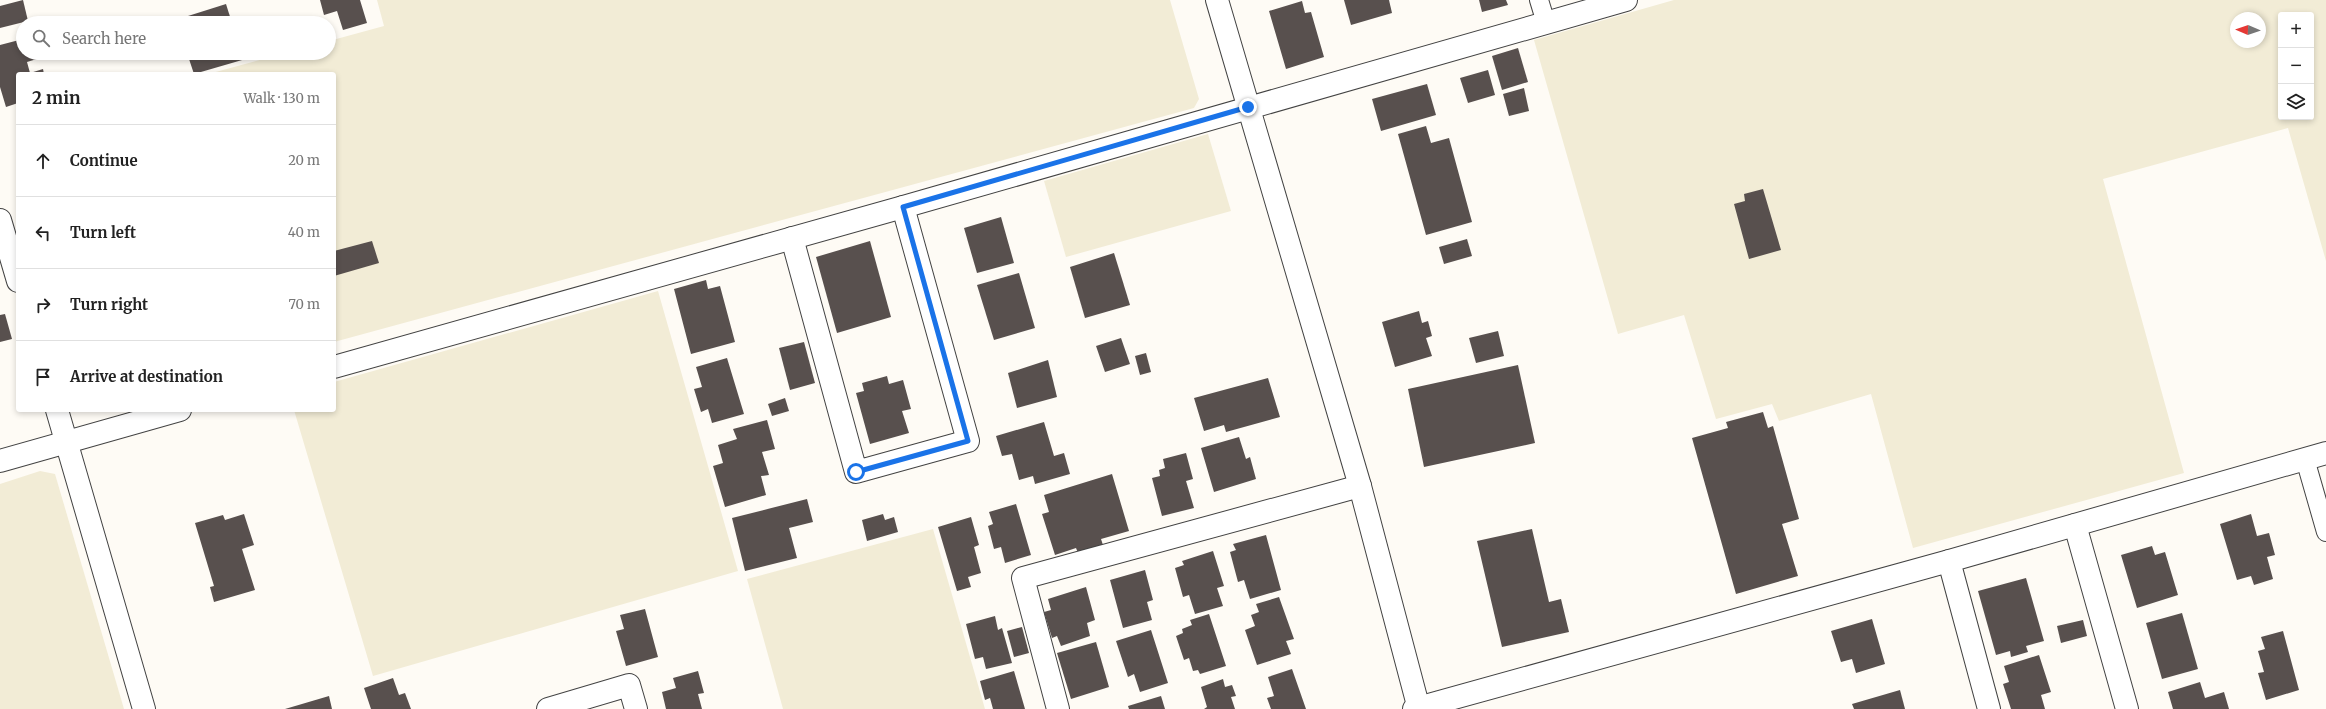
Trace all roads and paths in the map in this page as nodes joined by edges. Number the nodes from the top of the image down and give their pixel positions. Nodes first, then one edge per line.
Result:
1 (1217, 0) edge
2 (1539, 0) edge
3 (1626, 0) edge
4 (1546, 23) junction
5 (1248, 107) junction
6 (903, 207) junction
7 (0, 220) edge
8 (792, 238) junction
9 (16, 274) edge
10 (336, 366) edge
11 (57, 412) edge
12 (173, 412) edge
13 (66, 442) junction
14 (2326, 453) edge
15 (2305, 459) junction
16 (0, 461) edge
17 (1360, 486) junction
18 (2075, 525) junction
19 (2326, 532) edge
20 (1949, 561) junction
21 (1417, 708) edge
22 (144, 709) edge
23 (548, 709) edge
24 (636, 709) edge
25 (1058, 709) edge
26 (1989, 709) edge
27 (2127, 709) edge

1 - 5 street
2 - 4 lane
3 - 4 street
4 - 5 street
5 - 6 street
5 - 17 street
6 - 8 street
6 - 8 street
7 - 9 street
8 - 10 street
11 - 13 street
12 - 13 street
13 - 16 street
13 - 22 street
14 - 15 street
15 - 18 street
15 - 19 lane
17 - 21 street
17 - 25 street
18 - 20 street
18 - 27 street
20 - 21 street
20 - 26 street
23 - 24 street

